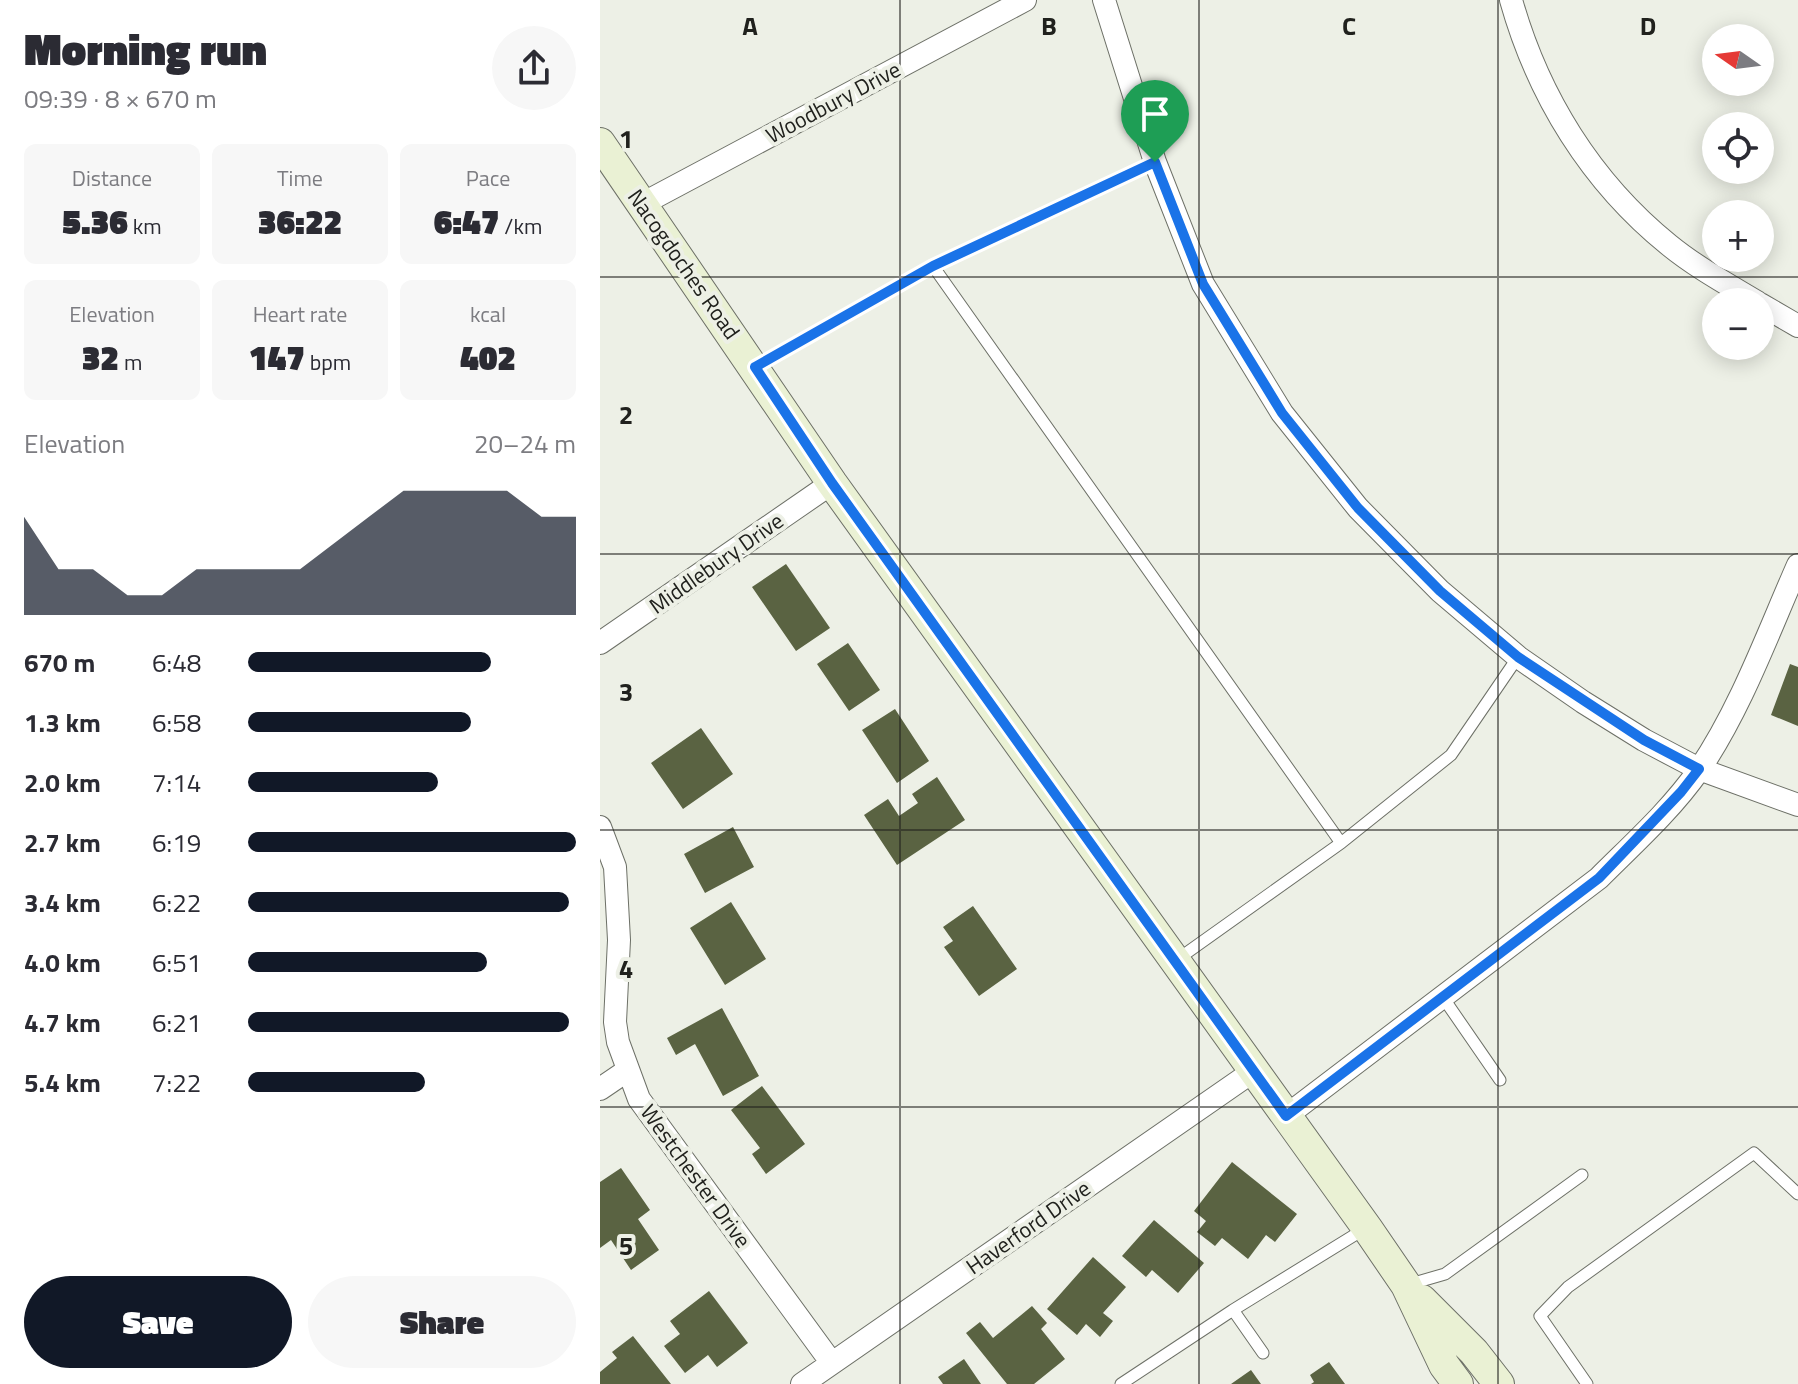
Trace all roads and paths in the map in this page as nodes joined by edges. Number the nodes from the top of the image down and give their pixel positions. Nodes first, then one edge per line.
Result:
1 (1025, 0) edge
2 (1104, 0) edge
3 (1511, 0) edge
4 (600, 143) edge
5 (1155, 162) junction
6 (642, 204) junction
7 (933, 266) junction
8 (1733, 288) edge
9 (1774, 312) edge
10 (1798, 326) edge
11 (755, 367) junction
12 (832, 483) junction
13 (1798, 565) edge
14 (600, 643) edge
15 (1518, 657) junction
16 (1699, 769) junction
17 (1798, 805) edge
18 (600, 827) edge
19 (1341, 843) junction
20 (1176, 960) junction
21 (1442, 996) junction
22 (628, 1070) junction
23 (1255, 1070) junction
24 (1500, 1080) dead end
25 (600, 1089) edge
26 (1286, 1116) junction
27 (1582, 1175) dead end
28 (1798, 1194) edge
29 (1367, 1228) junction
30 (1406, 1285) junction
31 (1233, 1310) junction
32 (1263, 1353) dead end
33 (831, 1362) junction
34 (802, 1384) edge
35 (1121, 1384) edge
36 (1458, 1384) edge
37 (1499, 1384) edge
38 (1587, 1384) edge

1 - 6 street, Woodbury Drive
2 - 5 street
3 - 8 street
4 - 6 main road, Nacogdoches Road
5 - 7 lane
5 - 15 street
6 - 11 main road, Nacogdoches Road
7 - 11 lane
7 - 19 lane
9 - 10 street
11 - 12 main road, Nacogdoches Road
12 - 14 street, Middlebury Drive
12 - 20 main road, Nacogdoches Road
13 - 16 street
15 - 16 street
15 - 19 lane
16 - 17 street
16 - 21 street
18 - 22 street, Westchester Drive
19 - 20 lane
20 - 23 main road, Nacogdoches Road
21 - 24 lane
21 - 26 street
22 - 25 street
22 - 33 street, Westchester Drive
23 - 26 main road, Nacogdoches Road
23 - 33 street, Haverford Drive
26 - 29 main road, Nacogdoches Road
27 - 30 lane
28 - 38 lane
29 - 30 main road, Nacogdoches Road
29 - 31 lane
30 - 36 main road, Nacogdoches Road
30 - 37 main road, Nacogdoches Road
31 - 32 lane
31 - 35 lane
33 - 34 street, Haverford Drive

